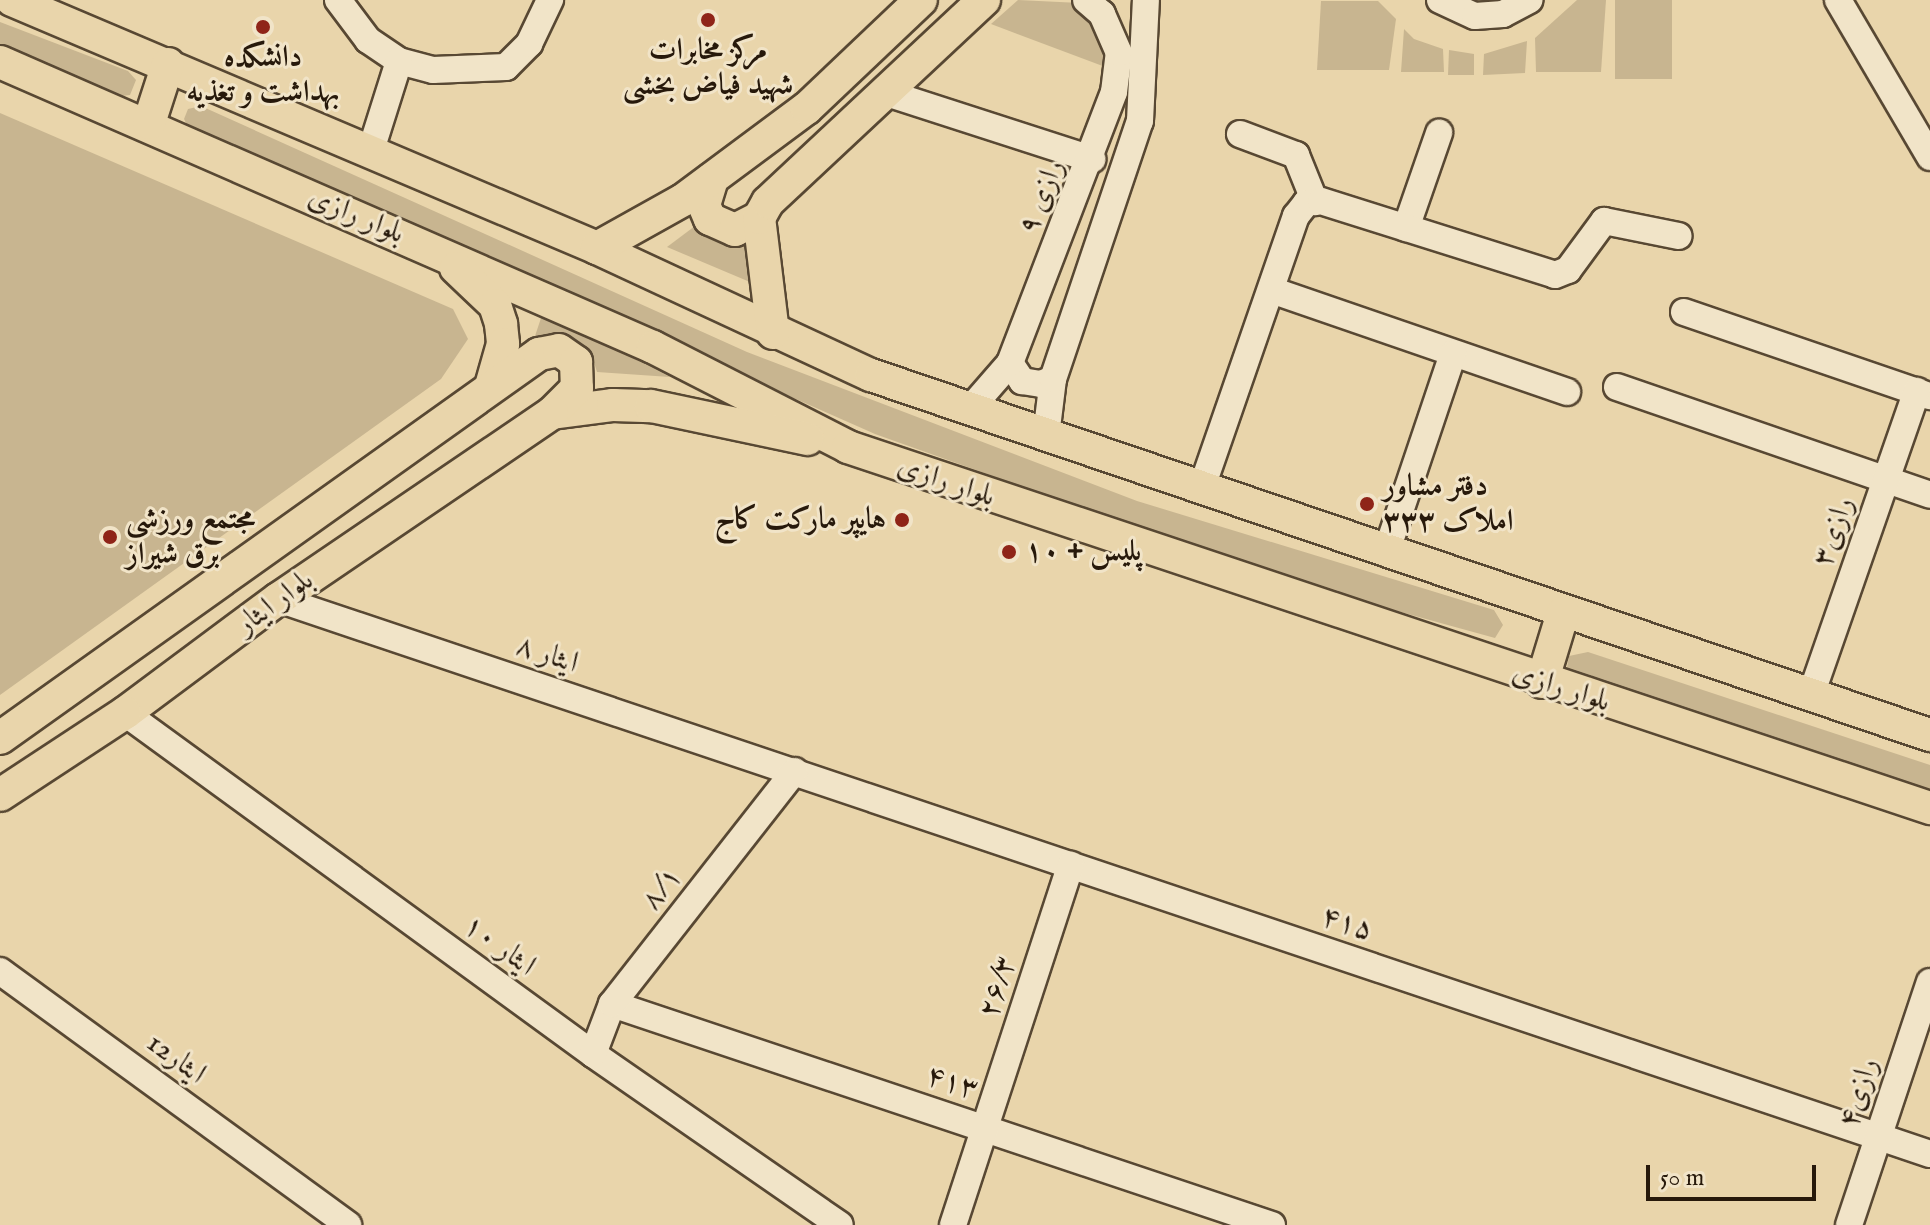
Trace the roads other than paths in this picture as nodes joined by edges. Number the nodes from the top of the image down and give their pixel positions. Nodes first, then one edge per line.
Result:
1 (12, 0) edge
2 (338, 0) edge
3 (550, 0) edge
4 (921, 0) edge
5 (984, 0) edge
6 (1086, 0) edge
7 (1146, 0) edge
8 (1440, 0) edge
9 (1529, 0) edge
10 (1838, 0) edge
11 (399, 61) junction
12 (0, 62) edge
13 (168, 64) junction
14 (1130, 78) junction
15 (884, 92) junction
16 (149, 123) junction
17 (1439, 133) dead end
18 (1240, 134) dead end
19 (371, 150) junction
20 (1929, 153) edge
21 (1092, 159) junction
22 (712, 179) junction
23 (1315, 202) junction
24 (759, 218) junction
25 (1406, 228) junction
26 (1679, 236) dead end
27 (597, 248) junction
28 (436, 250) junction
29 (1274, 291) junction
30 (1684, 312) dead end
31 (773, 333) junction
32 (1453, 354) junction
33 (1010, 363) junction
34 (1053, 379) junction
35 (491, 386) junction
36 (1617, 387) dead end
37 (1567, 392) dead end
38 (1924, 393) edge
39 (970, 409) junction
40 (552, 413) junction
41 (1046, 436) junction
42 (848, 447) junction
43 (1886, 479) junction
44 (1201, 490) junction
45 (1930, 495) edge
46 (1386, 553) junction
47 (278, 599) junction
48 (1563, 613) junction
49 (1542, 682) junction
50 (1811, 695) junction
51 (125, 713) junction
52 (1930, 735) edge
53 (0, 738) edge
54 (795, 771) junction
55 (0, 795) edge
56 (1930, 808) edge
57 (1071, 865) junction
58 (0, 971) edge
59 (1930, 982) edge
60 (612, 1004) junction
61 (593, 1054) junction
62 (985, 1128) junction
63 (1879, 1137) junction
64 (1930, 1154) edge
65 (348, 1225) edge
66 (840, 1225) edge
67 (953, 1225) edge
68 (1272, 1225) edge
69 (1849, 1225) edge

1 - 13 main road
2 - 11 street
3 - 11 street
4 - 22 main road
5 - 15 main road
6 - 14 street, رازی ۹
7 - 14 street, رازی ۹
8 - 9 street
10 - 20 street
11 - 19 street
12 - 16 main road, بلوار رازی
13 - 16 main road
13 - 19 main road
14 - 21 street, رازی ۹
14 - 34 street, رازی ۹
15 - 21 street
15 - 24 main road
16 - 28 main road, بلوار رازی
17 - 25 street
18 - 23 street
19 - 27 main road
21 - 33 street, رازی ۹
22 - 24 main road
22 - 27 main road
23 - 25 street
23 - 29 street
24 - 31 main road
25 - 26 street
27 - 31 main road
28 - 35 main road
28 - 42 main road, بلوار رازی
29 - 32 street
29 - 44 street
30 - 38 street
31 - 39 main road
32 - 37 street
32 - 46 street
33 - 34 street
33 - 39 street, رازی ۹
34 - 41 street, رازی ۹
35 - 40 main road, بلوار ایثار
35 - 53 main road, بلوار ایثار
36 - 43 street
38 - 43 street, رازی۳
39 - 41 main road
40 - 42 main road
40 - 47 main road, بلوار ایثار
41 - 44 main road
42 - 49 main road, بلوار رازی
43 - 45 street
43 - 50 street, رازی۳
44 - 46 main road
46 - 48 main road
47 - 51 main road, بلوار ایثار
47 - 54 street, ایثار ۸
48 - 49 main road
48 - 50 main road
49 - 56 main road, بلوار رازی
50 - 52 main road
51 - 55 main road, بلوار ایثار
51 - 61 street, ایثار ۱۰
54 - 57 street, ۴۱۵
54 - 60 street, ۸/۱
57 - 62 street, ۲۶/۳
57 - 63 street, ۴۱۵
58 - 65 street, ایثار12
59 - 63 street, رازی۴
60 - 61 street, ۸/۱
60 - 62 street, ۴۱۳
61 - 66 street, ایثار ۱۰
62 - 67 street, ۲۶/۳
62 - 68 street, ۴۱۳
63 - 64 street, ۴۱۵
63 - 69 street, رازی۴

